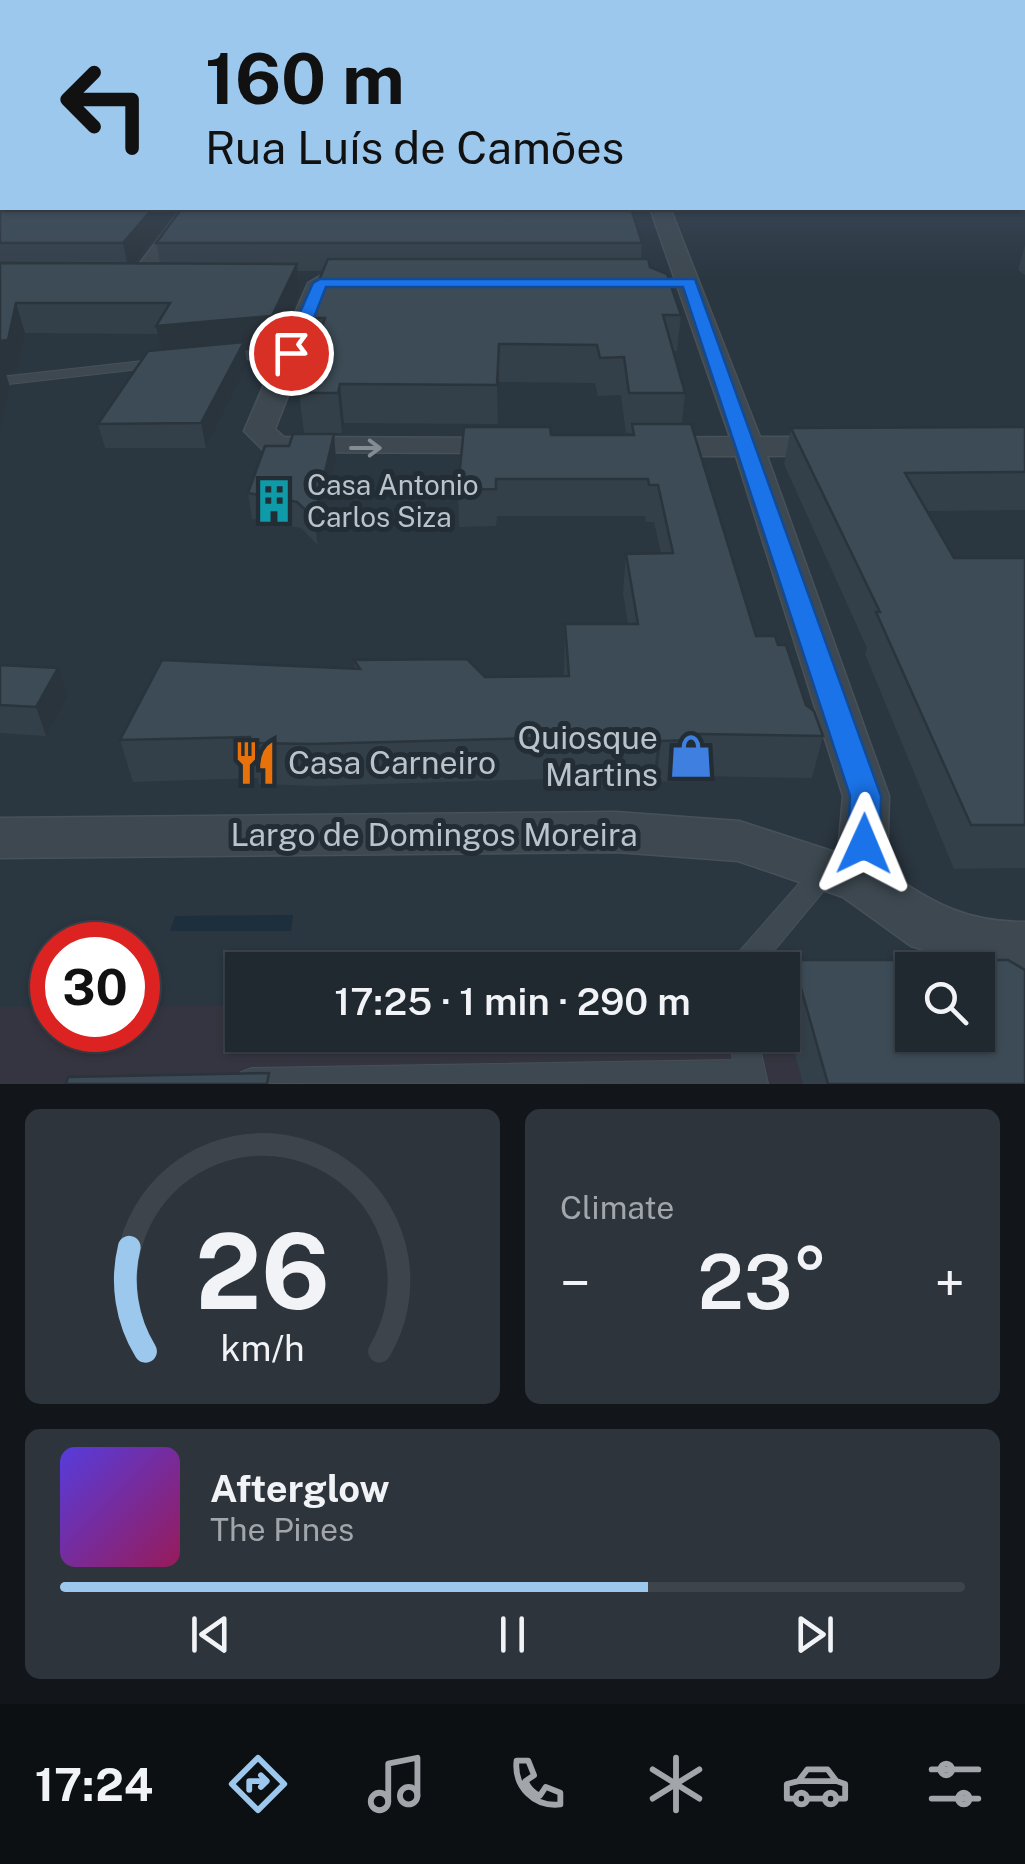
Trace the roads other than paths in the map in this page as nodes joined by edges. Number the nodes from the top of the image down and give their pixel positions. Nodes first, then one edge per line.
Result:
1 (190, 210) edge
2 (661, 210) edge
3 (655, 282) edge
4 (690, 282) junction
5 (173, 283) edge
6 (321, 283) edge
7 (291, 353) junction
8 (209, 358) edge
9 (173, 362) edge
10 (0, 382) edge
11 (748, 446) junction
12 (868, 446) edge
13 (538, 447) edge
14 (615, 447) edge
15 (0, 838) edge
16 (844, 876) junction
17 (761, 952) edge
18 (1014, 954) edge
19 (746, 1052) edge
20 (752, 1080) edge
21 (214, 1084) edge

1 - 5 street
2 - 4 street
3 - 4 street
4 - 11 street
6 - 7 street
7 - 8 lane
7 -> 13 street
9 - 10 lane
11 - 12 street
11 - 14 street
11 - 16 street
15 - 16 street, Largo de Domingos Moreira
16 - 17 lane
16 - 18 street, Largo de Domingos Moreira
19 - 20 lane
20 - 21 lane

